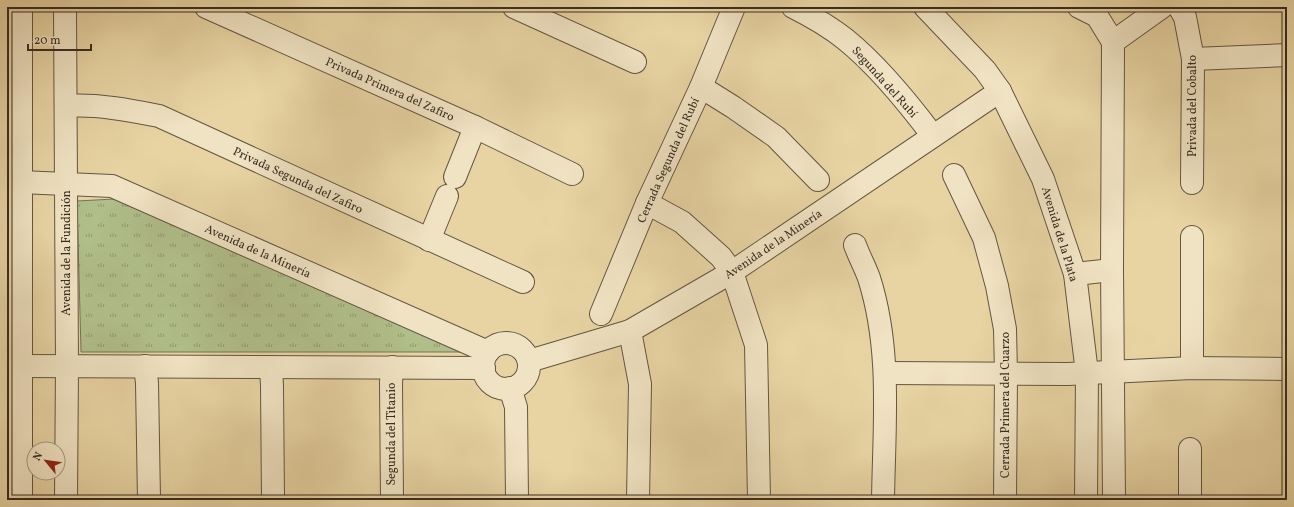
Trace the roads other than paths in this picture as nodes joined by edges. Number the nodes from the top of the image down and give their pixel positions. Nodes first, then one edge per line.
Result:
1 (21, 7) edge
2 (65, 7) edge
3 (206, 7) edge
4 (734, 7) edge
5 (793, 7) edge
6 (925, 7) edge
7 (1162, 7) edge
8 (1179, 7) edge
9 (519, 8) edge
10 (1095, 10) edge
11 (1113, 42) junction
12 (1287, 55) edge
13 (1193, 59) junction
14 (635, 62) dead end
15 (701, 87) junction
16 (1000, 91) junction
17 (66, 106) junction
18 (475, 127) junction
19 (933, 136) junction
20 (572, 174) dead end
21 (954, 175) dead end
22 (818, 180) dead end
23 (20, 182) junction
24 (1192, 183) dead end
25 (66, 184) junction
26 (647, 203) junction
27 (1192, 237) dead end
28 (429, 240) junction
29 (854, 245) dead end
30 (1112, 270) junction
31 (732, 272) junction
32 (1075, 274) junction
33 (523, 282) dead end
34 (601, 314) dead end
35 (630, 331) junction
36 (486, 360) junction
37 (529, 361) junction
38 (21, 366) junction
39 (67, 366) junction
40 (145, 366) junction
41 (271, 367) junction
42 (392, 368) junction
43 (1192, 368) junction
44 (1287, 368) edge
45 (1114, 372) junction
46 (1087, 373) junction
47 (885, 374) junction
48 (1006, 374) junction
49 (510, 388) junction
50 (1190, 449) dead end
51 (21, 500) edge
52 (66, 500) edge
53 (149, 500) edge
54 (273, 500) edge
55 (392, 500) edge
56 (516, 500) edge
57 (638, 500) edge
58 (759, 500) edge
59 (884, 500) edge
60 (1005, 500) edge
61 (1086, 500) edge
62 (1114, 500) edge
63 (1190, 500) edge

1 - 23 street
2 - 17 street, Avenida de la Fundición
3 - 18 street, Privada Primera del Zafiro
4 - 15 street, Cerrada Segunda del Rubí
5 - 19 street, Segunda del Rubí
6 - 16 street, Avenida de la Plata
7 - 11 street
8 - 13 street, Privada del Cobalto
9 - 14 street
10 - 11 street
11 - 30 street
12 - 13 street
13 - 24 street, Privada del Cobalto
15 - 22 street
15 - 26 street, Cerrada Segunda del Rubí
16 - 19 street, Avenida de la Minería
16 - 32 street, Avenida de la Plata
17 - 25 street, Avenida de la Fundición
17 - 28 street, Privada Segunda del Zafiro
18 - 20 street, Privada Primera del Zafiro
18 - 28 street
19 - 31 street, Avenida de la Minería
21 - 48 street, Cerrada Primera del Cuarzo
23 - 25 street, Avenida de la Minería
23 - 38 street
25 - 36 street, Avenida de la Minería
25 - 39 street, Avenida de la Fundición
26 - 31 street
26 - 34 street, Cerrada Segunda del Rubí
27 - 43 street
28 - 33 street, Privada Segunda del Zafiro
29 - 47 street
30 - 32 street
30 - 45 street
31 - 35 street, Avenida de la Minería
31 - 58 street
32 - 46 street, Avenida de la Plata
35 - 37 street, Avenida de la Minería
35 - 57 street
36 - 37 street
36 - 42 street
36 - 49 street
37 - 49 street
38 - 39 street
38 - 51 street
39 - 40 street
39 - 52 street, Avenida de la Fundición
40 - 41 street
40 - 53 street
41 - 42 street
41 - 54 street
42 - 55 street, Segunda del Titanio
43 - 44 street
43 - 45 street
45 - 46 street
45 - 62 street
46 - 48 street
46 - 61 street, Avenida de la Plata
47 - 48 street
47 - 59 street
48 - 60 street, Cerrada Primera del Cuarzo
49 - 56 street
50 - 63 street

